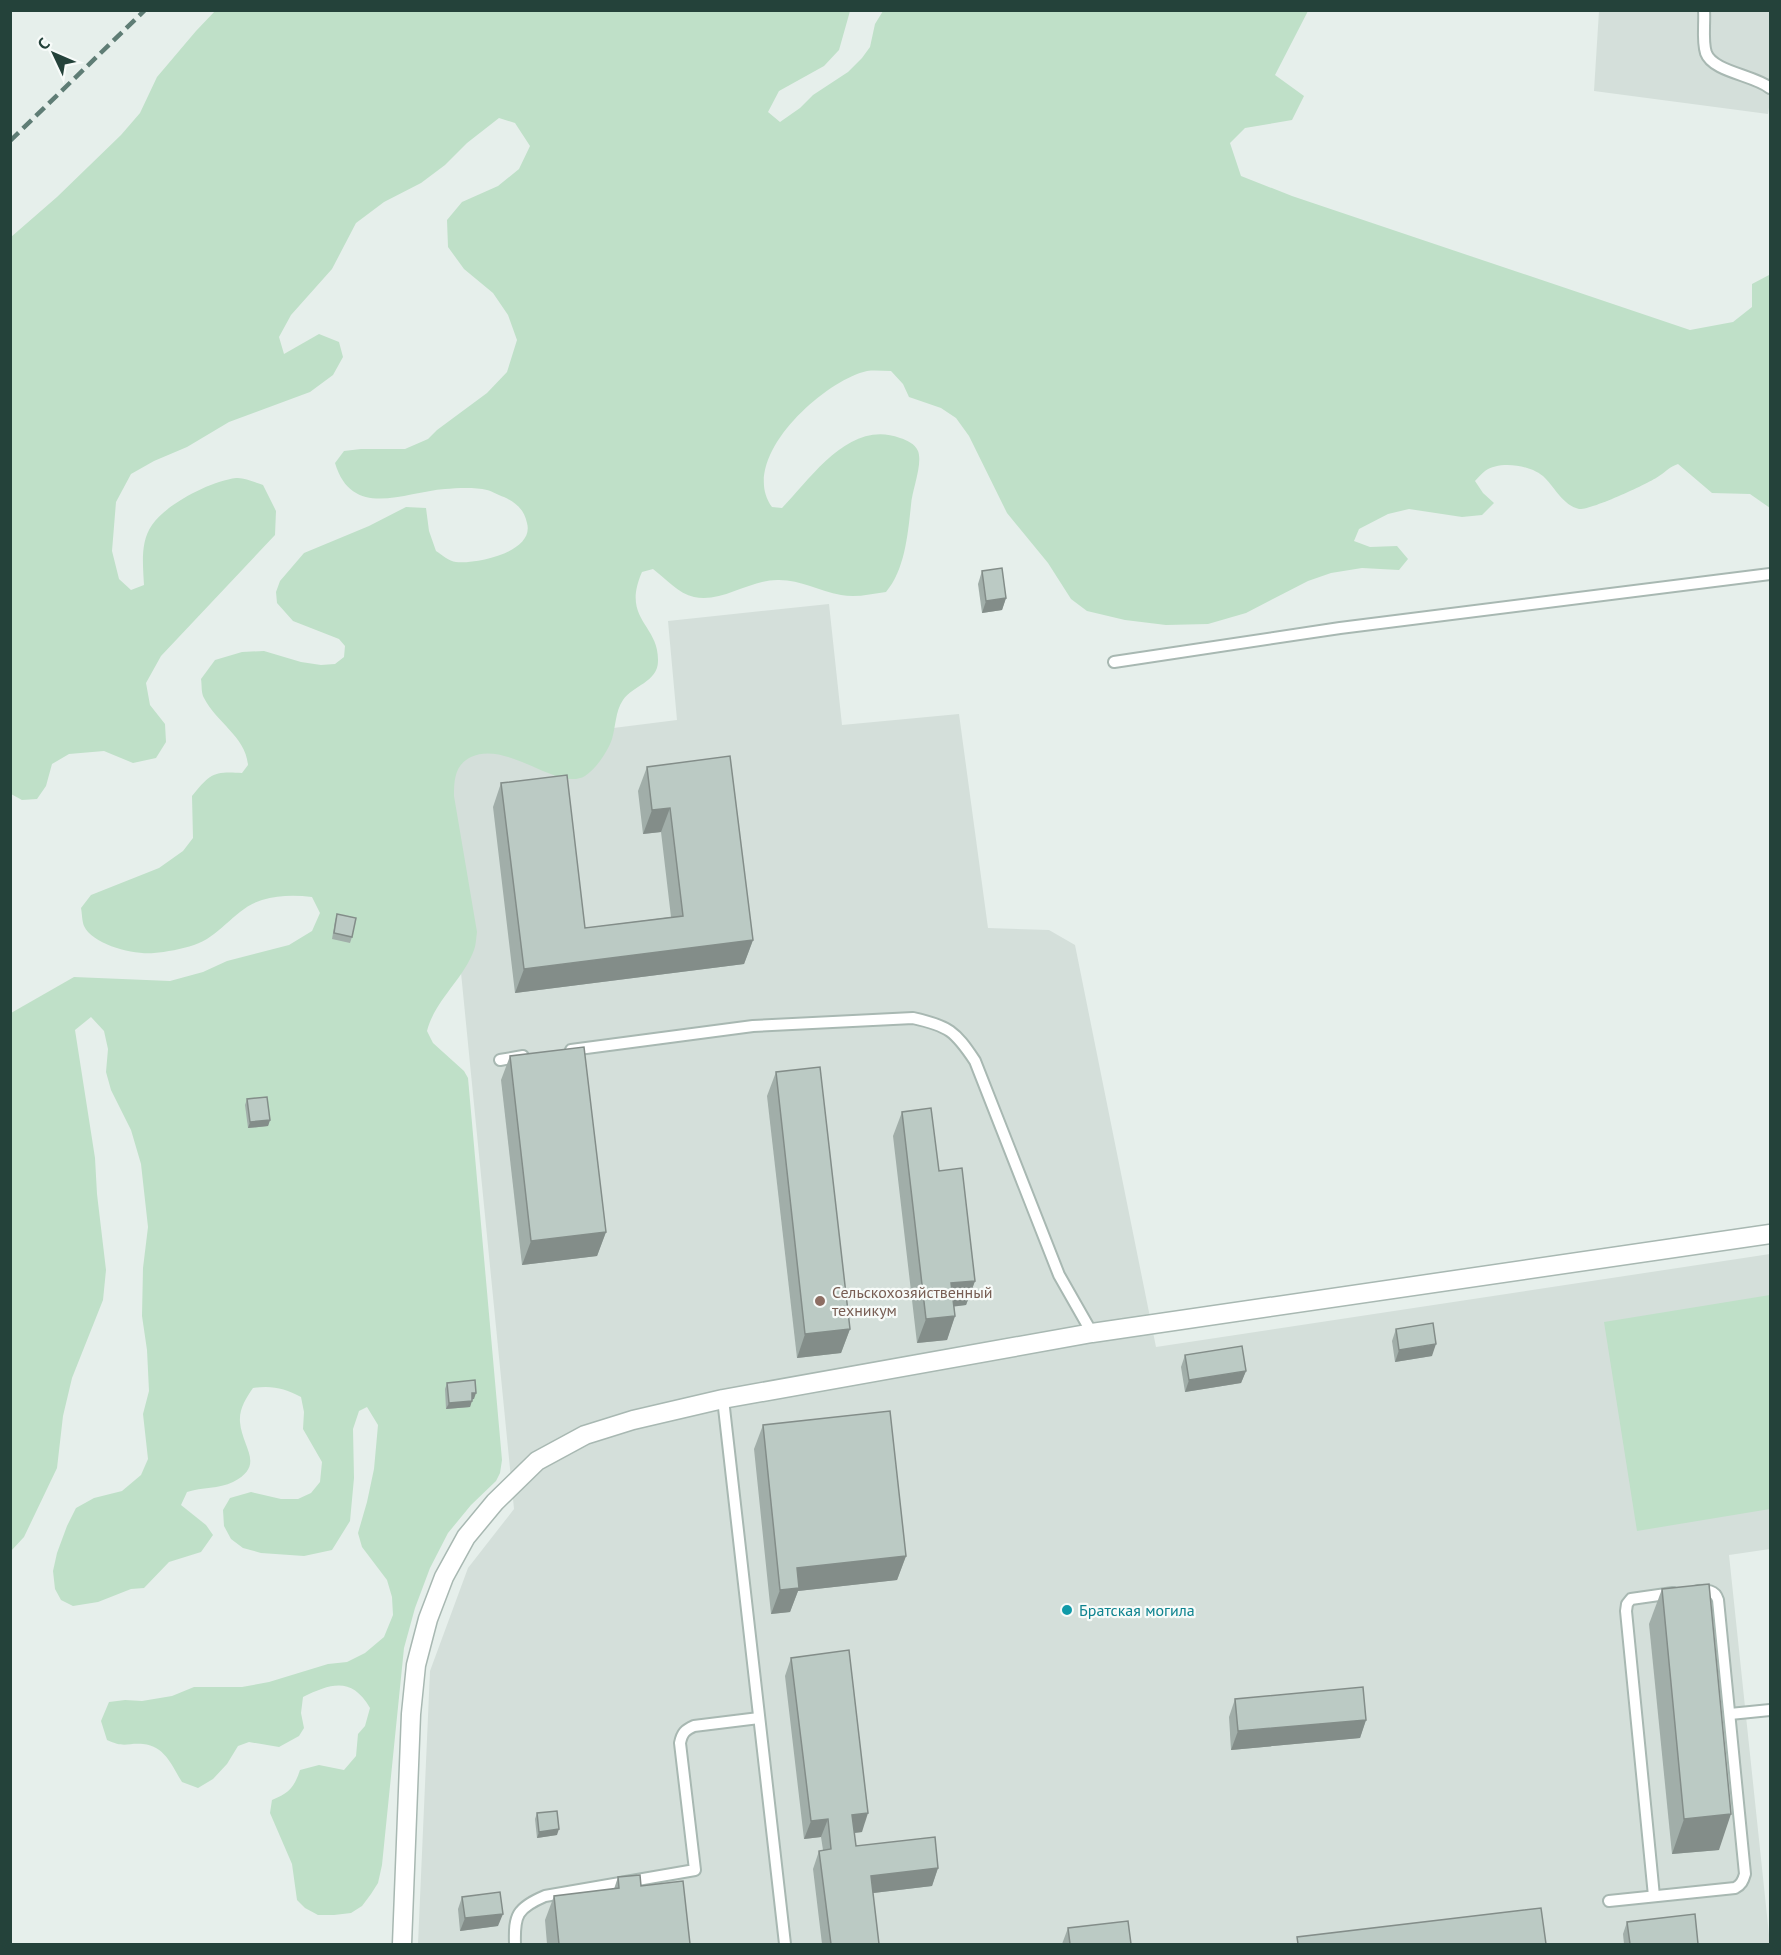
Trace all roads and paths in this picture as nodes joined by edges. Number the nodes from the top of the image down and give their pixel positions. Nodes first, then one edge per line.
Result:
1 (1704, 10) edge
2 (1770, 88) edge
3 (1770, 574) edge
4 (1114, 662) dead end
5 (557, 1052) edge
6 (534, 1055) edge
7 (500, 1059) dead end
8 (1770, 1234) edge
9 (1092, 1333) junction
10 (723, 1399) junction
11 (1770, 1710) edge
12 (1730, 1714) junction
13 (759, 1718) junction
14 (1653, 1896) junction
15 (1609, 1901) dead end
16 (402, 1944) edge
17 (515, 1944) edge
18 (785, 1944) edge

1 - 2 lane
3 - 4 lane
5 - 9 lane
6 - 7 lane
8 - 9 street
9 - 10 street
10 - 13 lane
10 - 16 street
11 - 12 lane
12 - 14 lane
12 - 14 lane
13 - 17 lane
13 - 18 lane
14 - 15 lane

